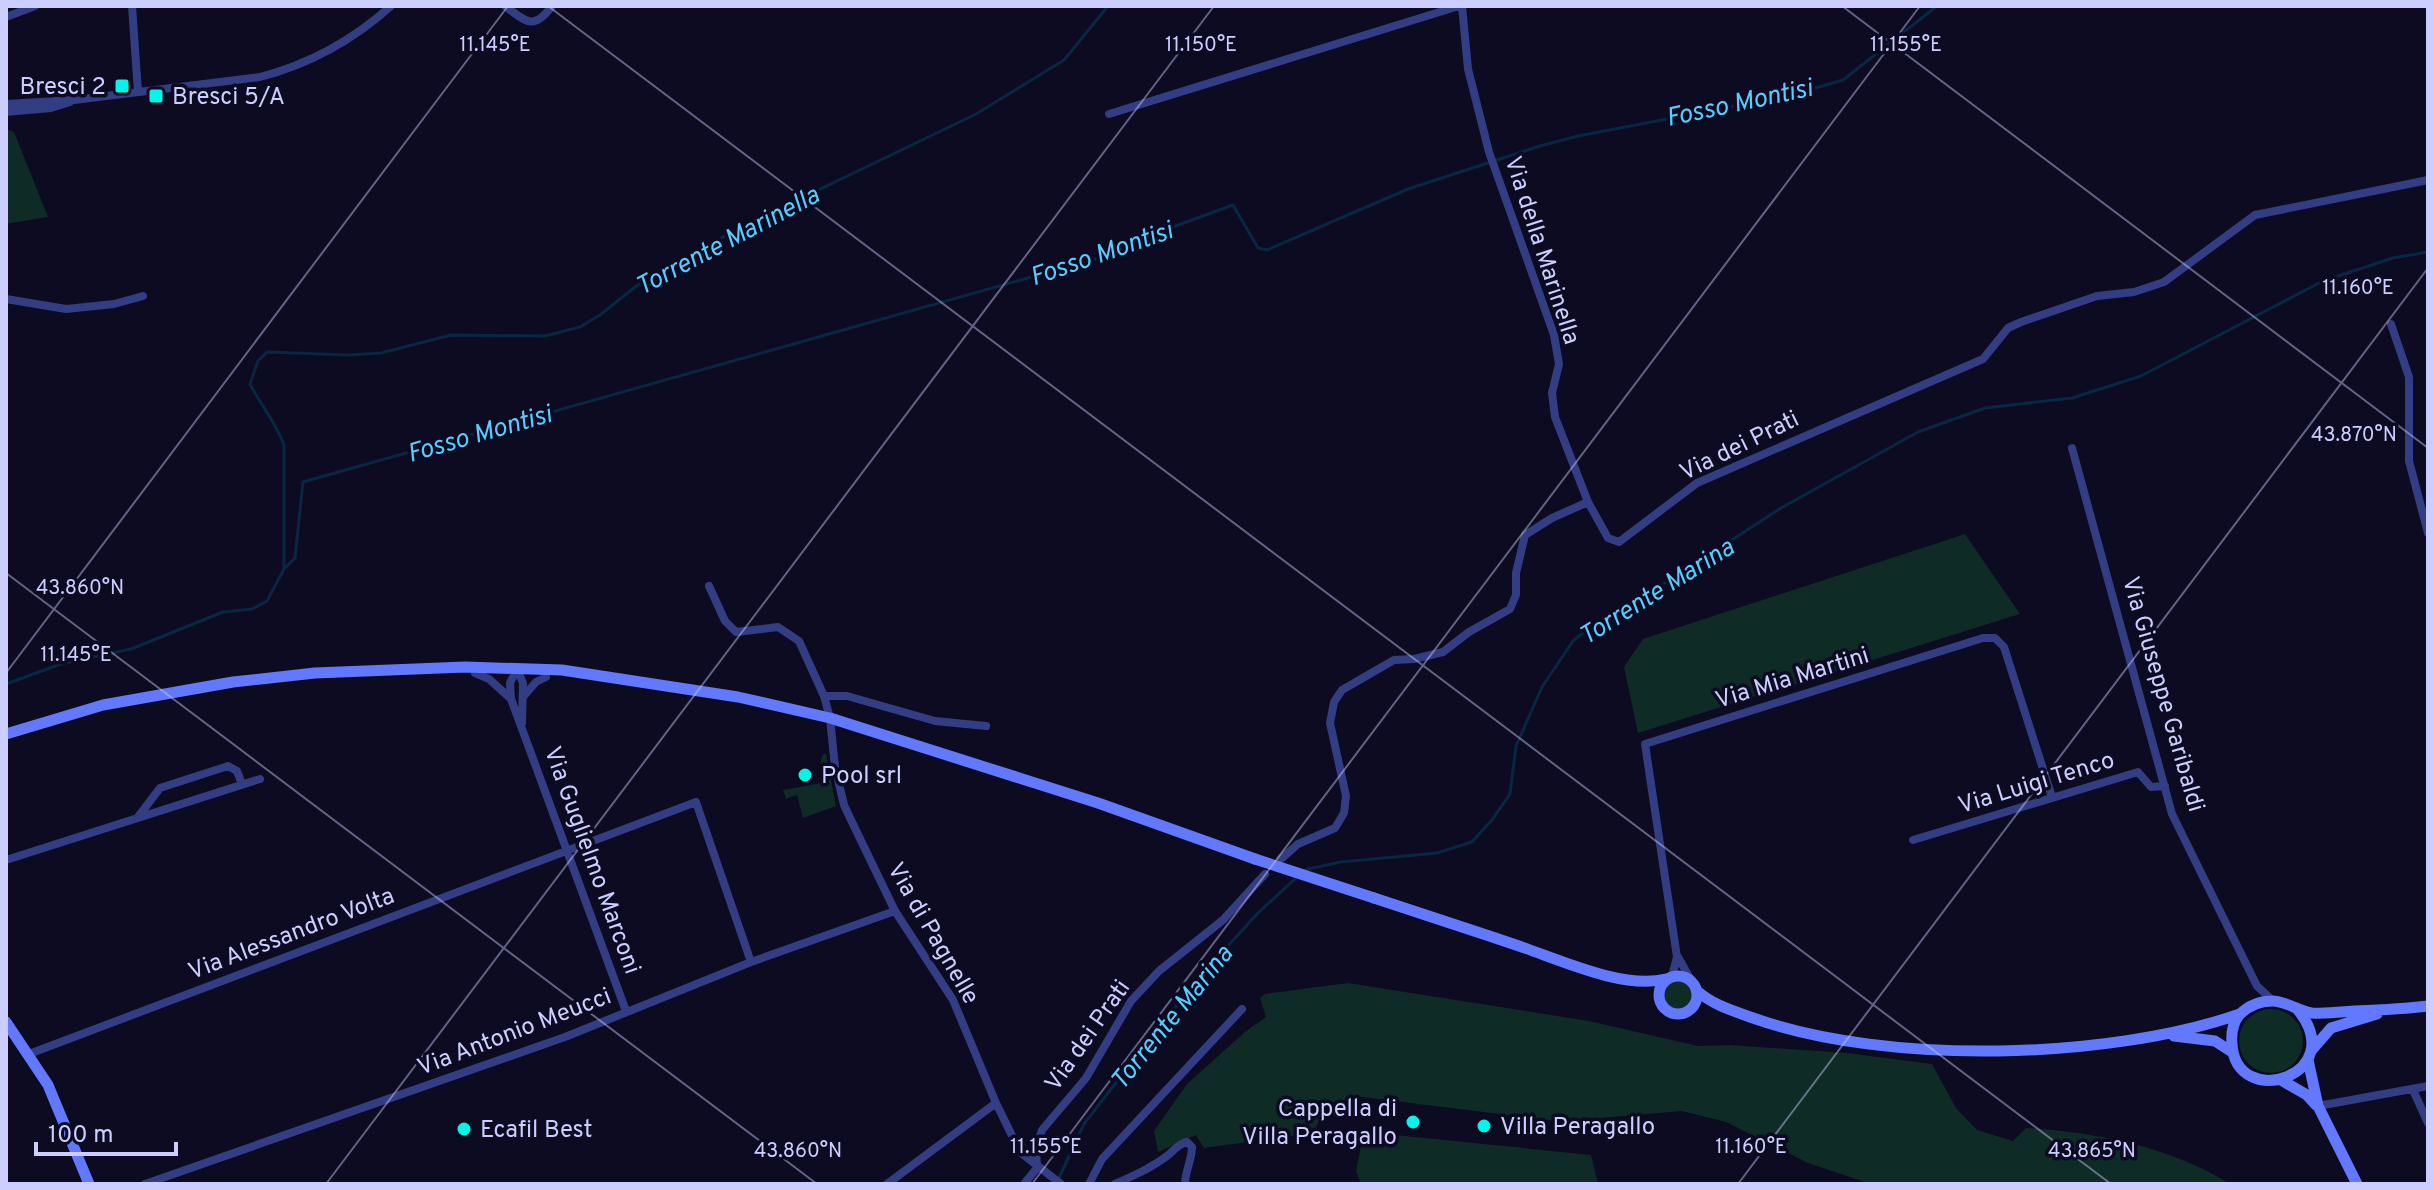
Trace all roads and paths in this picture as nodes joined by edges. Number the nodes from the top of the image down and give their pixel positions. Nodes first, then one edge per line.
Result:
1 (35, 6) edge
2 (132, 6) edge
3 (391, 6) edge
4 (505, 6) edge
5 (552, 6) edge
6 (1460, 6) edge
7 (6, 17) edge
8 (138, 92) junction
9 (74, 100) junction
10 (6, 104) edge
11 (6, 112) edge
12 (1109, 114) dead end
13 (2428, 180) edge
14 (143, 296) dead end
15 (6, 299) edge
16 (2391, 324) dead end
17 (2072, 448) dead end
18 (1588, 502) junction
19 (2428, 533) edge
20 (709, 586) dead end
21 (435, 669) junction
22 (475, 673) junction
23 (517, 673) junction
24 (546, 677) junction
25 (599, 677) junction
26 (824, 696) junction
27 (523, 698) junction
28 (511, 699) junction
29 (830, 718) junction
30 (522, 723) junction
31 (986, 726) dead end
32 (6, 734) edge
33 (260, 779) dead end
34 (242, 784) junction
35 (2165, 786) junction
36 (2052, 797) junction
37 (152, 798) junction
38 (163, 810) junction
39 (134, 820) junction
40 (1913, 840) dead end
41 (568, 850) junction
42 (1281, 859) dead end
43 (6, 860) edge
44 (1265, 874) dead end
45 (895, 911) junction
46 (1677, 957) junction
47 (751, 962) junction
48 (1669, 978) junction
49 (1636, 981) junction
50 (1694, 986) junction
51 (2257, 986) junction
52 (1659, 1000) junction
53 (2273, 1001) junction
54 (1716, 1005) junction
55 (2428, 1006) edge
56 (1242, 1009) dead end
57 (1689, 1010) junction
58 (2298, 1010) junction
59 (626, 1011) junction
60 (2244, 1011) junction
61 (2389, 1011) junction
62 (6, 1022) edge
63 (2161, 1035) junction
64 (2232, 1052) junction
65 (29, 1054) junction
66 (2309, 1056) junction
67 (2281, 1080) junction
68 (2428, 1086) edge
69 (2413, 1090) junction
70 (996, 1103) junction
71 (2318, 1106) junction
72 (2428, 1123) edge
73 (1040, 1170) junction
74 (89, 1184) edge
75 (145, 1184) edge
76 (887, 1184) edge
77 (1024, 1184) edge
78 (1061, 1184) edge
79 (1089, 1184) edge
80 (1115, 1184) edge
81 (1185, 1184) edge
82 (2357, 1184) edge

1 - 7 street
2 - 8 street
3 - 8 street
4 - 5 street
6 - 12 street, Via della Marinella
6 - 18 street, Via della Marinella
8 - 9 street
9 - 10 street
9 - 11 street
13 - 18 street, Via dei Prati
14 - 15 street
16 - 19 street
17 - 35 street, Via Giuseppe Garibaldi
18 - 42 street
20 - 26 street, Via di Pagnelle
21 - 22 main road
21 - 23 main road
21 - 32 main road
22 - 23 main road
22 - 28 street, Via Guglielmo Marconi
23 - 24 main road
23 - 25 main road
23 - 27 street, Via Guglielmo Marconi
23 - 28 street, Via Guglielmo Marconi
24 - 25 main road
24 - 27 street
25 - 29 main road
26 - 29 street, Via di Pagnelle
26 - 31 street
27 - 30 street, Via Guglielmo Marconi
28 - 30 street, Via Guglielmo Marconi
29 - 45 street, Via di Pagnelle
29 - 49 main road, bridge
30 - 41 street, Via Guglielmo Marconi
33 - 34 street
34 - 37 street
34 - 38 street
35 - 36 street, Via Luigi Tenco
35 - 51 street, Via Giuseppe Garibaldi
36 - 40 street, Via Luigi Tenco
36 - 46 street, Via Mia Martini
37 - 38 street
37 - 39 street
38 - 39 street
39 - 43 street
41 - 47 street, Via Alessandro Volta
41 - 59 street, Via Guglielmo Marconi
41 - 65 street, Via Alessandro Volta
44 - 73 street, Via dei Prati
45 - 47 street, Via Antonio Meucci
45 - 70 street, Via di Pagnelle
46 - 48 street, Via Mia Martini
46 - 50 street, Via Mia Martini
47 - 59 street, Via Antonio Meucci
48 - 49 main road
48 - 50 main road
48 - 52 main road
49 - 52 main road
50 - 54 main road
50 - 57 main road
51 - 53 street, Via Giuseppe Garibaldi
51 - 60 street
52 - 57 main road
53 - 58 main road
53 - 60 main road
54 - 57 main road
54 - 63 main road
55 - 61 main road
56 - 79 street
58 - 61 main road
58 - 66 main road
59 - 75 street, Via Antonio Meucci
60 - 63 main road
60 - 64 main road
61 - 66 main road
62 - 65 main road
63 - 64 main road
64 - 67 main road
65 - 74 main road
66 - 67 main road
66 - 71 main road
67 - 71 main road
68 - 69 street
69 - 71 street
69 - 72 street
70 - 73 street, Via di Pagnelle
70 - 76 street
71 - 82 main road
73 - 77 street
73 - 78 street, Via di Pagnelle
80 - 81 street

